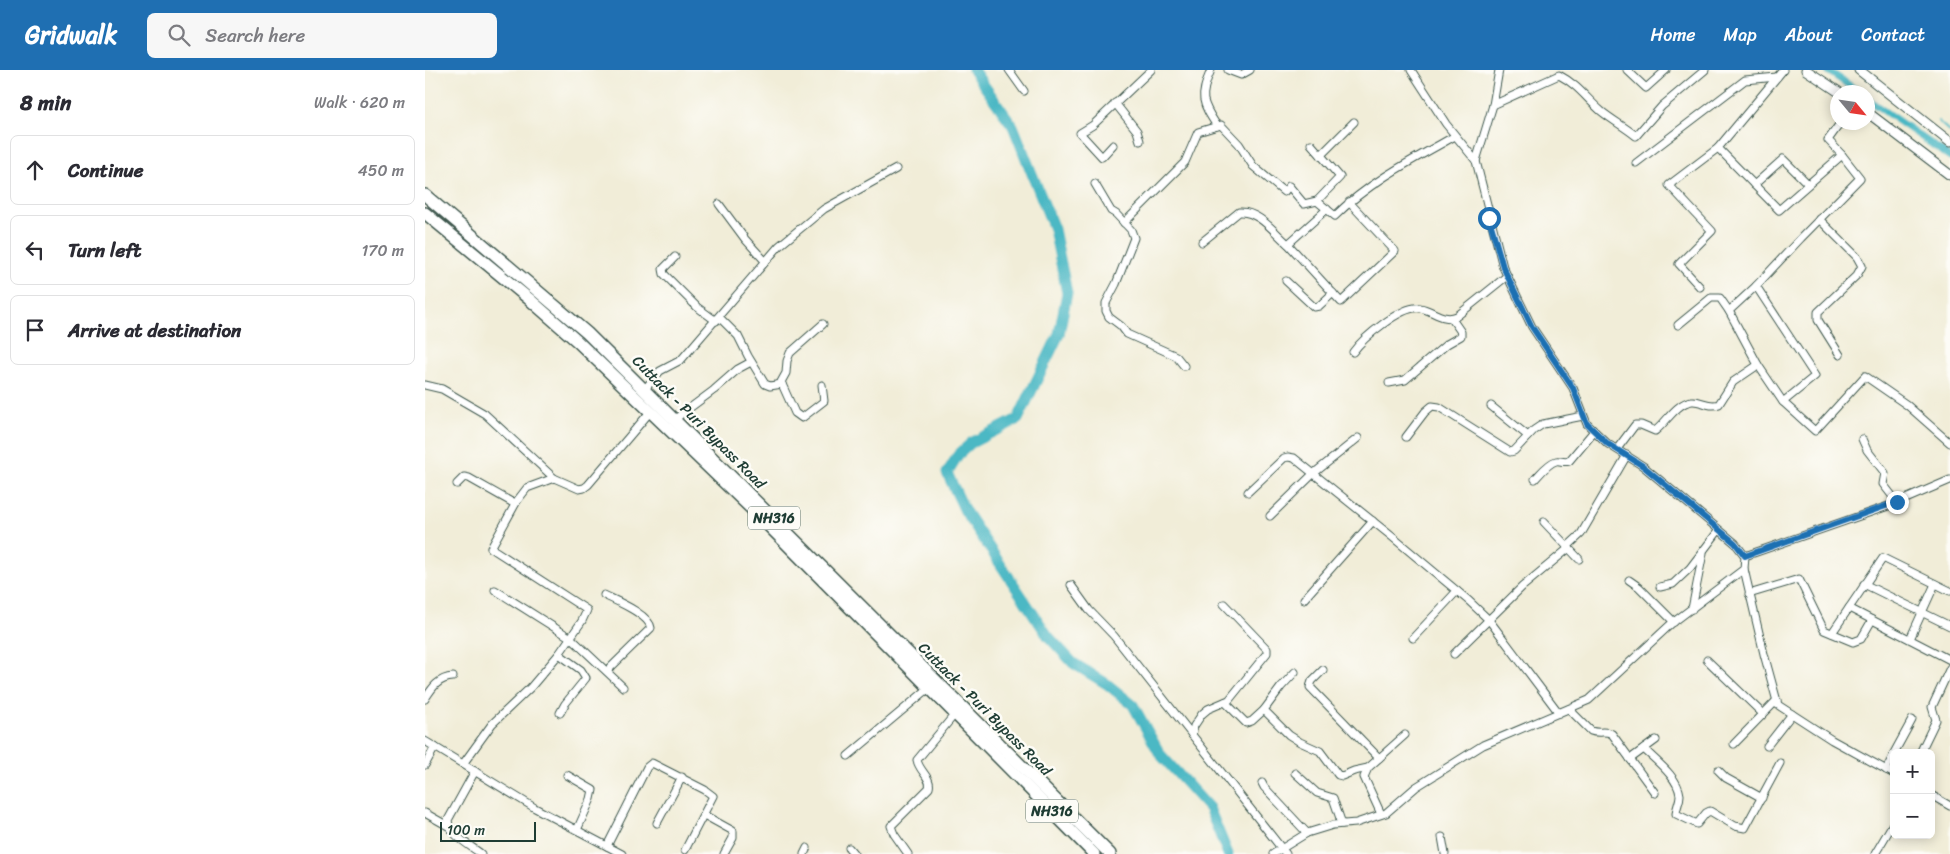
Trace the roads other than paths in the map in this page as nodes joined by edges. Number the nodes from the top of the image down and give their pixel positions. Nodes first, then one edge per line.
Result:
1 (1009, 70) edge
2 (1151, 70) edge
3 (1211, 70) edge
4 (1229, 70) edge
5 (1250, 70) edge
6 (1411, 70) edge
7 (1499, 70) edge
8 (1627, 70) edge
9 (1666, 70) edge
10 (1705, 70) edge
11 (1783, 70) edge
12 (1806, 70) edge
13 (1859, 70) edge
14 (1777, 77) junction
15 (1830, 86) edge
16 (1024, 91) dead end
17 (1115, 103) junction
18 (1493, 105) junction
19 (1875, 118) edge
20 (1354, 122) dead end
21 (1217, 126) junction
22 (1835, 130) edge
23 (1455, 136) junction
24 (1140, 141) dead end
25 (1950, 142) edge
26 (1311, 144) dead end
27 (1113, 145) dead end
28 (1718, 148) junction
29 (1321, 155) junction
30 (1842, 155) junction
31 (1476, 162) junction
32 (1636, 163) dead end
33 (896, 169) dead end
34 (1950, 175) edge
35 (1095, 184) dead end
36 (1808, 184) junction
37 (1754, 185) junction
38 (425, 195) edge
39 (1317, 201) junction
40 (1349, 202) junction
41 (719, 204) dead end
42 (1327, 209) junction
43 (425, 213) edge
44 (1819, 219) junction
45 (1124, 223) junction
46 (1202, 242) dead end
47 (1288, 244) junction
48 (675, 257) dead end
49 (765, 262) junction
50 (1507, 276) junction
51 (1286, 282) dead end
52 (1756, 286) junction
53 (1700, 287) dead end
54 (1333, 292) junction
55 (1729, 311) junction
56 (717, 319) junction
57 (1452, 319) junction
58 (823, 324) dead end
59 (1678, 325) dead end
60 (1353, 352) dead end
61 (1840, 355) dead end
62 (751, 362) junction
63 (1758, 365) junction
64 (1184, 366) dead end
65 (1389, 383) dead end
66 (782, 384) junction
67 (822, 384) dead end
68 (425, 385) edge
69 (645, 389) junction
70 (1783, 402) junction
71 (1491, 406) dead end
72 (650, 412) junction
73 (1583, 416) junction
74 (675, 419) junction
75 (1594, 431) junction
76 (1528, 436) junction
77 (1406, 437) dead end
78 (1358, 438) dead end
79 (1862, 440) dead end
80 (1950, 443) edge
81 (1617, 449) junction
82 (1627, 455) junction
83 (1313, 474) junction
84 (554, 478) junction
85 (1535, 479) dead end
86 (1950, 480) edge
87 (457, 484) dead end
88 (1248, 492) dead end
89 (1897, 502) junction
90 (515, 504) junction
91 (1270, 516) dead end
92 (1373, 521) junction
93 (1544, 522) dead end
94 (1719, 530) junction
95 (1568, 547) junction
96 (1704, 550) junction
97 (1745, 556) junction
98 (1579, 559) dead end
99 (1744, 569) junction
100 (1629, 580) dead end
101 (1864, 584) junction
102 (1935, 584) junction
103 (1071, 585) dead end
104 (1660, 587) dead end
105 (495, 590) dead end
106 (1950, 591) edge
107 (1457, 592) junction
108 (1749, 594) junction
109 (604, 595) dead end
110 (1304, 598) dead end
111 (1224, 604) dead end
112 (1849, 608) junction
113 (1692, 609) junction
114 (1921, 612) junction
115 (1489, 620) junction
116 (1872, 620) junction
117 (1675, 622) junction
118 (1950, 626) edge
119 (1832, 634) junction
120 (571, 638) junction
121 (1413, 638) dead end
122 (1910, 639) junction
123 (559, 654) junction
124 (1454, 654) dead end
125 (1707, 660) dead end
126 (1950, 660) edge
127 (1950, 668) edge
128 (1323, 670) dead end
129 (607, 671) junction
130 (1295, 672) dead end
131 (453, 677) dead end
132 (623, 687) dead end
133 (929, 688) junction
134 (425, 699) edge
135 (1777, 700) junction
136 (1225, 702) junction
137 (1569, 709) junction
138 (1264, 710) junction
139 (560, 713) dead end
140 (1559, 713) junction
141 (955, 714) junction
142 (1763, 714) junction
143 (1792, 714) junction
144 (1912, 720) dead end
145 (1192, 735) junction
146 (1405, 735) dead end
147 (1656, 740) dead end
148 (425, 741) edge
149 (1734, 744) dead end
150 (1767, 746) dead end
151 (435, 747) junction
152 (1644, 749) junction
153 (1896, 749) edge
154 (1922, 749) edge
155 (848, 756) dead end
156 (1379, 758) junction
157 (1630, 760) junction
158 (1890, 762) edge
159 (1780, 763) dead end
160 (463, 764) junction
161 (425, 765) edge
162 (1369, 768) junction
163 (1718, 770) dead end
164 (1886, 770) junction
165 (475, 771) junction
166 (1890, 772) edge
167 (1295, 773) dead end
168 (567, 775) dead end
169 (682, 777) junction
170 (1262, 783) dead end
171 (1655, 793) dead end
172 (1935, 797) edge
173 (1762, 798) junction
174 (1950, 806) edge
175 (425, 813) edge
176 (1381, 814) junction
177 (704, 815) junction
178 (657, 822) dead end
179 (1342, 824) junction
180 (448, 826) junction
181 (1890, 829) edge
182 (577, 830) junction
183 (1307, 832) junction
184 (1442, 837) dead end
185 (607, 846) junction
186 (849, 848) dead end
187 (685, 850) dead end
188 (1284, 851) edge
189 (481, 854) edge
190 (622, 854) edge
191 (724, 854) edge
192 (854, 854) edge
193 (908, 854) edge
194 (1095, 854) edge
195 (1110, 854) edge
196 (1273, 854) edge
197 (1445, 854) edge
198 (1875, 854) edge

1 - 16 street
2 - 17 street
3 - 21 street
4 - 5 street
6 - 23 street
7 - 18 street
8 - 9 street
10 - 18 street
11 - 14 street
12 - 15 street
13 - 25 street
14 - 28 street
14 - 32 street
17 - 24 street
17 - 27 street
18 - 31 street
19 - 34 street
20 - 29 street
21 - 39 street
21 - 45 street
22 - 30 street
23 - 31 street
23 - 40 street
26 - 29 street
28 - 37 street
28 - 53 street
29 - 39 street
30 - 36 street
30 - 44 street
31 - 50 street
33 - 49 street
35 - 45 street
36 - 37 street
36 - 37 street
38 - 69 highway, Cuttack - Puri Bypass Road / NH316
39 - 42 street
40 - 42 street
40 - 54 street
41 - 49 street
42 - 47 street
43 - 72 highway, Cuttack - Puri Bypass Road / NH316
44 - 52 street
44 - 61 street
45 - 64 street
46 - 47 street
47 - 54 street
48 - 56 street
49 - 56 street
50 - 57 street
50 - 73 street
51 - 54 street
52 - 55 street
52 - 70 street
55 - 59 street
55 - 63 street
56 - 62 street
56 - 69 street
57 - 60 street
57 - 65 street
58 - 66 street
62 - 66 street
62 - 74 street
63 - 70 street
63 - 81 street
66 - 67 street
68 - 84 street
69 - 74 highway, Cuttack - Puri Bypass Road / NH316
70 - 80 street
71 - 76 street
72 - 84 street
72 - 133 highway, Cuttack - Puri Bypass Road / NH316
73 - 75 street
73 - 76 street
74 - 195 highway, Cuttack - Puri Bypass Road / NH316
75 - 81 street
75 - 85 street
76 - 77 street
78 - 83 street
79 - 89 street
81 - 82 street
82 - 94 street
82 - 95 street
83 - 88 street
83 - 91 street
83 - 92 street
84 - 90 street
86 - 89 street
87 - 90 street
89 - 97 street
90 - 120 street
92 - 107 street
92 - 110 street
93 - 95 street
94 - 96 street
94 - 97 street
95 - 98 street
95 - 115 street
96 - 104 street
96 - 113 street
97 - 99 street
99 - 108 street
99 - 113 street
100 - 117 street
101 - 102 street
101 - 112 street
101 - 114 street
102 - 106 street
102 - 114 street
103 - 145 street
105 - 120 street
107 - 115 street
107 - 121 street
108 - 119 street
108 - 135 street
109 - 129 street
111 - 136 street
112 - 116 street
112 - 119 street
113 - 117 street
114 - 118 street
114 - 122 street
115 - 124 street
115 - 140 street
116 - 119 street
116 - 122 street
117 - 137 street
120 - 123 street
120 - 129 street
122 - 126 street
123 - 139 street
123 - 160 street
125 - 142 street
127 - 154 street
128 - 156 street
129 - 132 street
130 - 138 street
131 - 134 street
133 - 141 highway, Cuttack - Puri Bypass Road / NH316
133 - 155 street
135 - 142 street
135 - 143 street
136 - 138 street
136 - 145 street
137 - 140 street
137 - 157 street
138 - 162 street
140 - 176 street
141 - 193 street
141 - 194 highway, Cuttack - Puri Bypass Road / NH316
142 - 149 street
143 - 150 street
143 - 164 street
144 - 153 street
145 - 188 street
146 - 156 street
147 - 152 street
148 - 151 street
151 - 160 street
151 - 161 street
152 - 157 street
152 - 173 street
156 - 162 street
157 - 171 street
158 - 164 street
159 - 173 street
160 - 165 street
162 - 176 street
163 - 173 street
164 - 166 street
165 - 180 street
165 - 182 street
167 - 179 street
168 - 182 street
169 - 177 street
169 - 178 street
169 - 185 street
170 - 183 street
172 - 174 street
175 - 180 street
176 - 179 street
177 - 187 street
177 - 191 street
179 - 183 street
180 - 189 street
181 - 198 street
182 - 185 street
183 - 188 street
184 - 197 street
185 - 190 street
186 - 192 street
188 - 196 street

